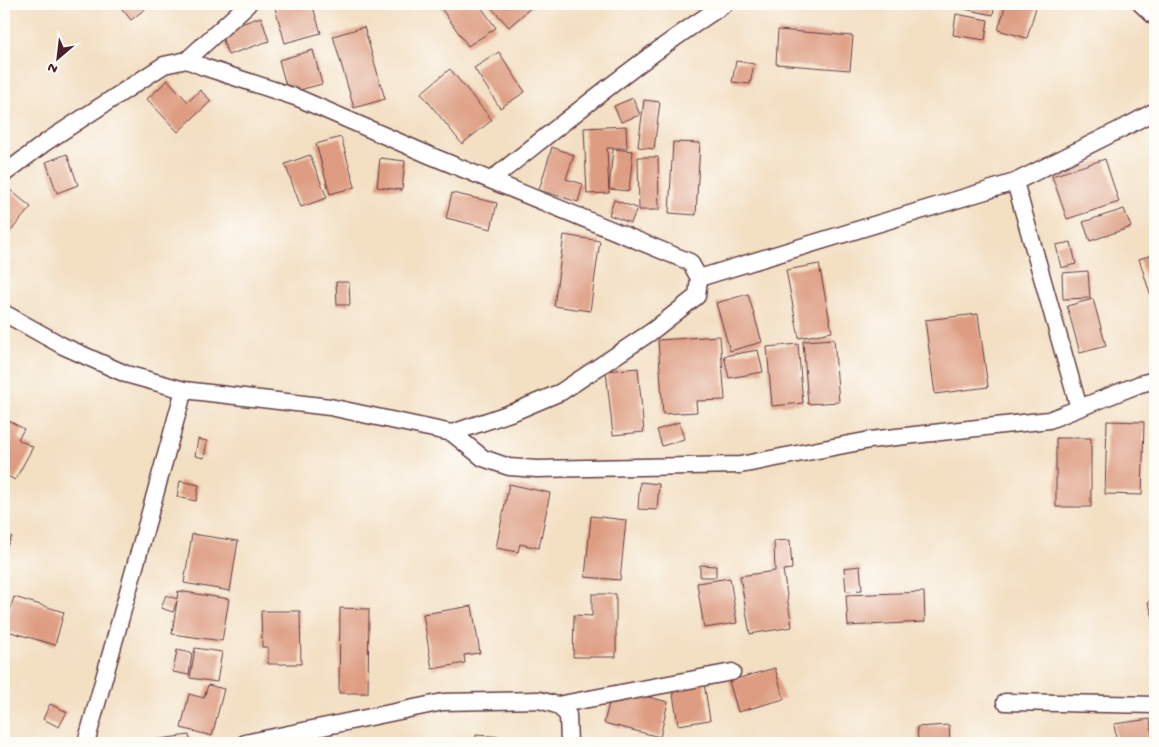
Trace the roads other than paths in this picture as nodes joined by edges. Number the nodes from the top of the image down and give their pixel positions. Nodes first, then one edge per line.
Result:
1 (248, 4) edge
2 (725, 4) edge
3 (1141, 4) edge
4 (1155, 17) edge
5 (187, 60) junction
6 (1155, 111) edge
7 (4, 174) edge
8 (491, 180) junction
9 (1015, 182) junction
10 (699, 278) junction
11 (4, 313) edge
12 (1155, 380) edge
13 (184, 390) junction
14 (1079, 408) junction
15 (452, 433) junction
16 (732, 672) dead end
17 (1005, 702) dead end
18 (1155, 705) edge
19 (557, 706) junction
20 (282, 739) edge
21 (86, 743) edge
22 (245, 743) edge
23 (569, 743) edge

1 - 5 street
2 - 8 street
3 - 4 street
5 - 7 street
5 - 8 street
6 - 9 street
8 - 10 street
9 - 10 street
9 - 14 street
10 - 15 street
11 - 13 street
12 - 14 street
13 - 15 street
13 - 21 street
14 - 15 street
16 - 19 street
17 - 18 street
19 - 20 street
19 - 23 street
20 - 22 street

